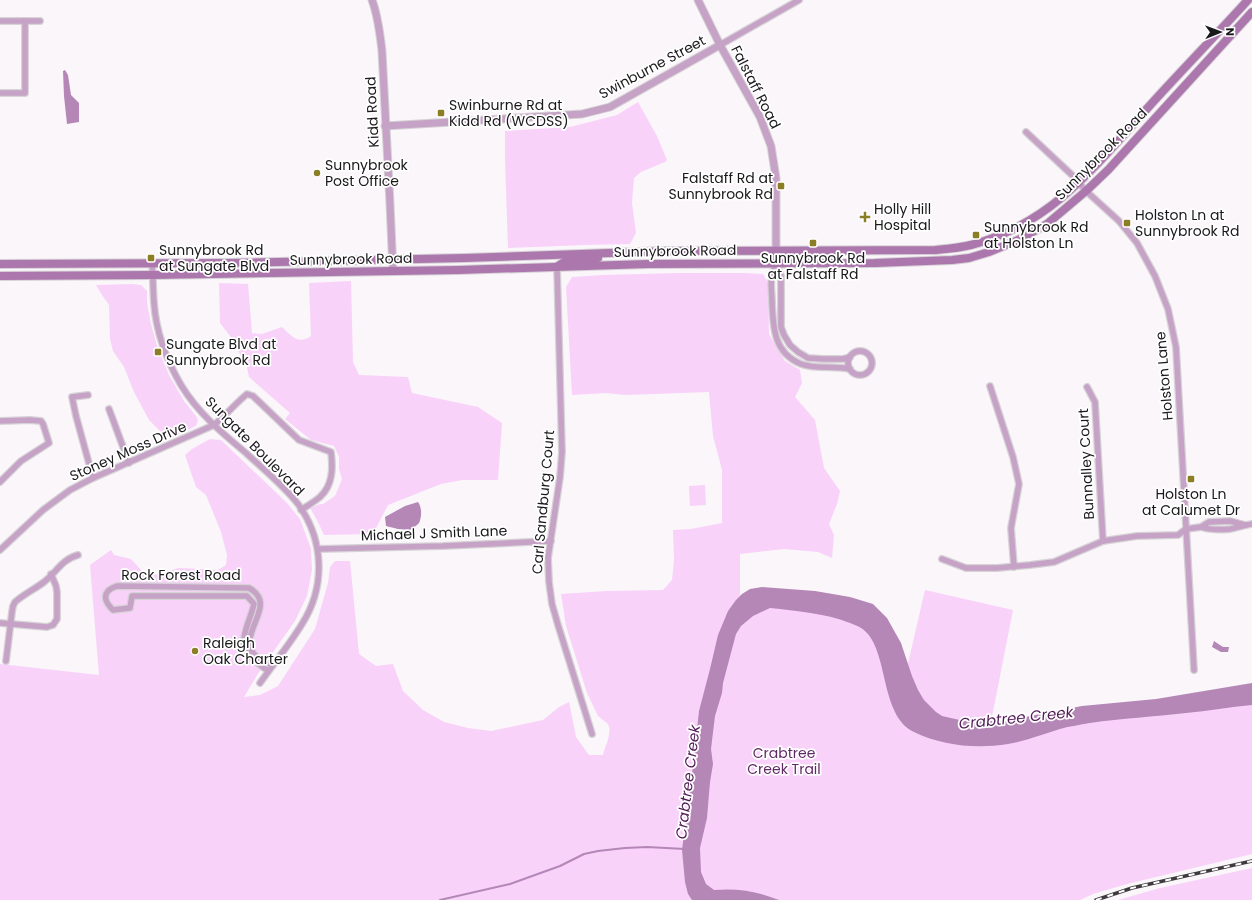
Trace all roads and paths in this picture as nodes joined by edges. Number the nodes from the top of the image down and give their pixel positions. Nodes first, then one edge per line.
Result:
1 (372, 0) edge
2 (698, 0) edge
3 (799, 0) edge
4 (1248, 0) edge
5 (1252, 12) edge
6 (0, 21) edge
7 (25, 21) junction
8 (40, 21) dead end
9 (720, 45) junction
10 (1181, 73) junction
11 (0, 93) edge
12 (1177, 93) junction
13 (385, 126) junction
14 (1026, 132) dead end
15 (1078, 183) junction
16 (1086, 191) junction
17 (776, 251) junction
18 (614, 253) junction
19 (393, 259) junction
20 (152, 263) junction
21 (776, 263) junction
22 (0, 264) edge
23 (557, 267) junction
24 (393, 271) junction
25 (153, 275) junction
26 (0, 276) edge
27 (850, 358) junction
28 (850, 368) junction
29 (990, 386) dead end
30 (1087, 387) dead end
31 (88, 395) dead end
32 (109, 409) dead end
33 (0, 421) edge
34 (214, 425) junction
35 (130, 463) junction
36 (93, 478) junction
37 (0, 482) edge
38 (301, 510) junction
39 (1252, 524) edge
40 (1186, 530) junction
41 (551, 541) junction
42 (1103, 541) junction
43 (318, 549) junction
44 (0, 550) edge
45 (78, 555) dead end
46 (942, 559) dead end
47 (1014, 567) junction
48 (51, 574) junction
49 (0, 623) edge
50 (10, 624) junction
51 (6, 661) dead end
52 (272, 665) junction
53 (1194, 670) dead end
54 (268, 671) junction
55 (260, 683) dead end
56 (592, 734) dead end

1 - 13 street, Kidd Road
2 - 9 street, Falstaff Road
3 - 9 street, Swinburne Street
4 - 10 main road, Sunnybrook Road
5 - 12 main road, Sunnybrook Road
6 - 7 street
7 - 8 street
7 - 11 street
9 - 13 street, Swinburne Street
9 - 17 street, Falstaff Road
10 - 12 main road
10 - 15 main road, Sunnybrook Road
12 - 16 main road, Sunnybrook Road
13 - 19 street, Kidd Road
14 - 15 street, Holston Lane
15 - 16 street, Holston Lane
15 - 17 main road, Sunnybrook Road
16 - 21 main road, Sunnybrook Road
16 - 40 street, Holston Lane
17 - 18 main road, Sunnybrook Road
17 - 21 street, Falstaff Road
18 - 19 main road, Sunnybrook Road
18 - 23 main road
19 - 20 main road, Sunnybrook Road
19 - 24 street, Kidd Road
20 - 22 main road, Sunnybrook Road
20 - 25 street, Sungate Boulevard
21 - 23 main road, Sunnybrook Road
21 - 27 street, Falstaff Road
21 - 28 street, Falstaff Road
23 - 24 main road, Sunnybrook Road
23 - 41 street, Carl Sandburg Court
24 - 25 main road, Sunnybrook Road
25 - 26 main road, Sunnybrook Road
25 - 34 street, Sungate Boulevard
27 - 28 street
27 - 28 street, Falstaff Road
29 - 47 street
30 - 42 street, Bunnalley Court
31 - 36 street
32 - 35 street
33 - 37 street
34 - 35 street, Stoney Moss Drive
34 - 38 street, Sungate Boulevard
34 - 38 street, Stoney Moss Drive
35 - 36 street, Stoney Moss Drive
36 - 44 street, Stoney Moss Drive
38 - 43 street, Sungate Boulevard
39 - 40 street
40 - 42 street
40 - 53 street, Holston Lane
41 - 43 street, Michael J Smith Lane
41 - 56 street, Carl Sandburg Court
42 - 47 street
43 - 52 street, Sungate Boulevard
45 - 48 street
46 - 47 street
48 - 50 street
48 - 50 street
49 - 50 street
50 - 51 street
52 - 54 street, Sungate Boulevard
52 - 54 street, Rock Forest Road
54 - 55 street, Sungate Boulevard

